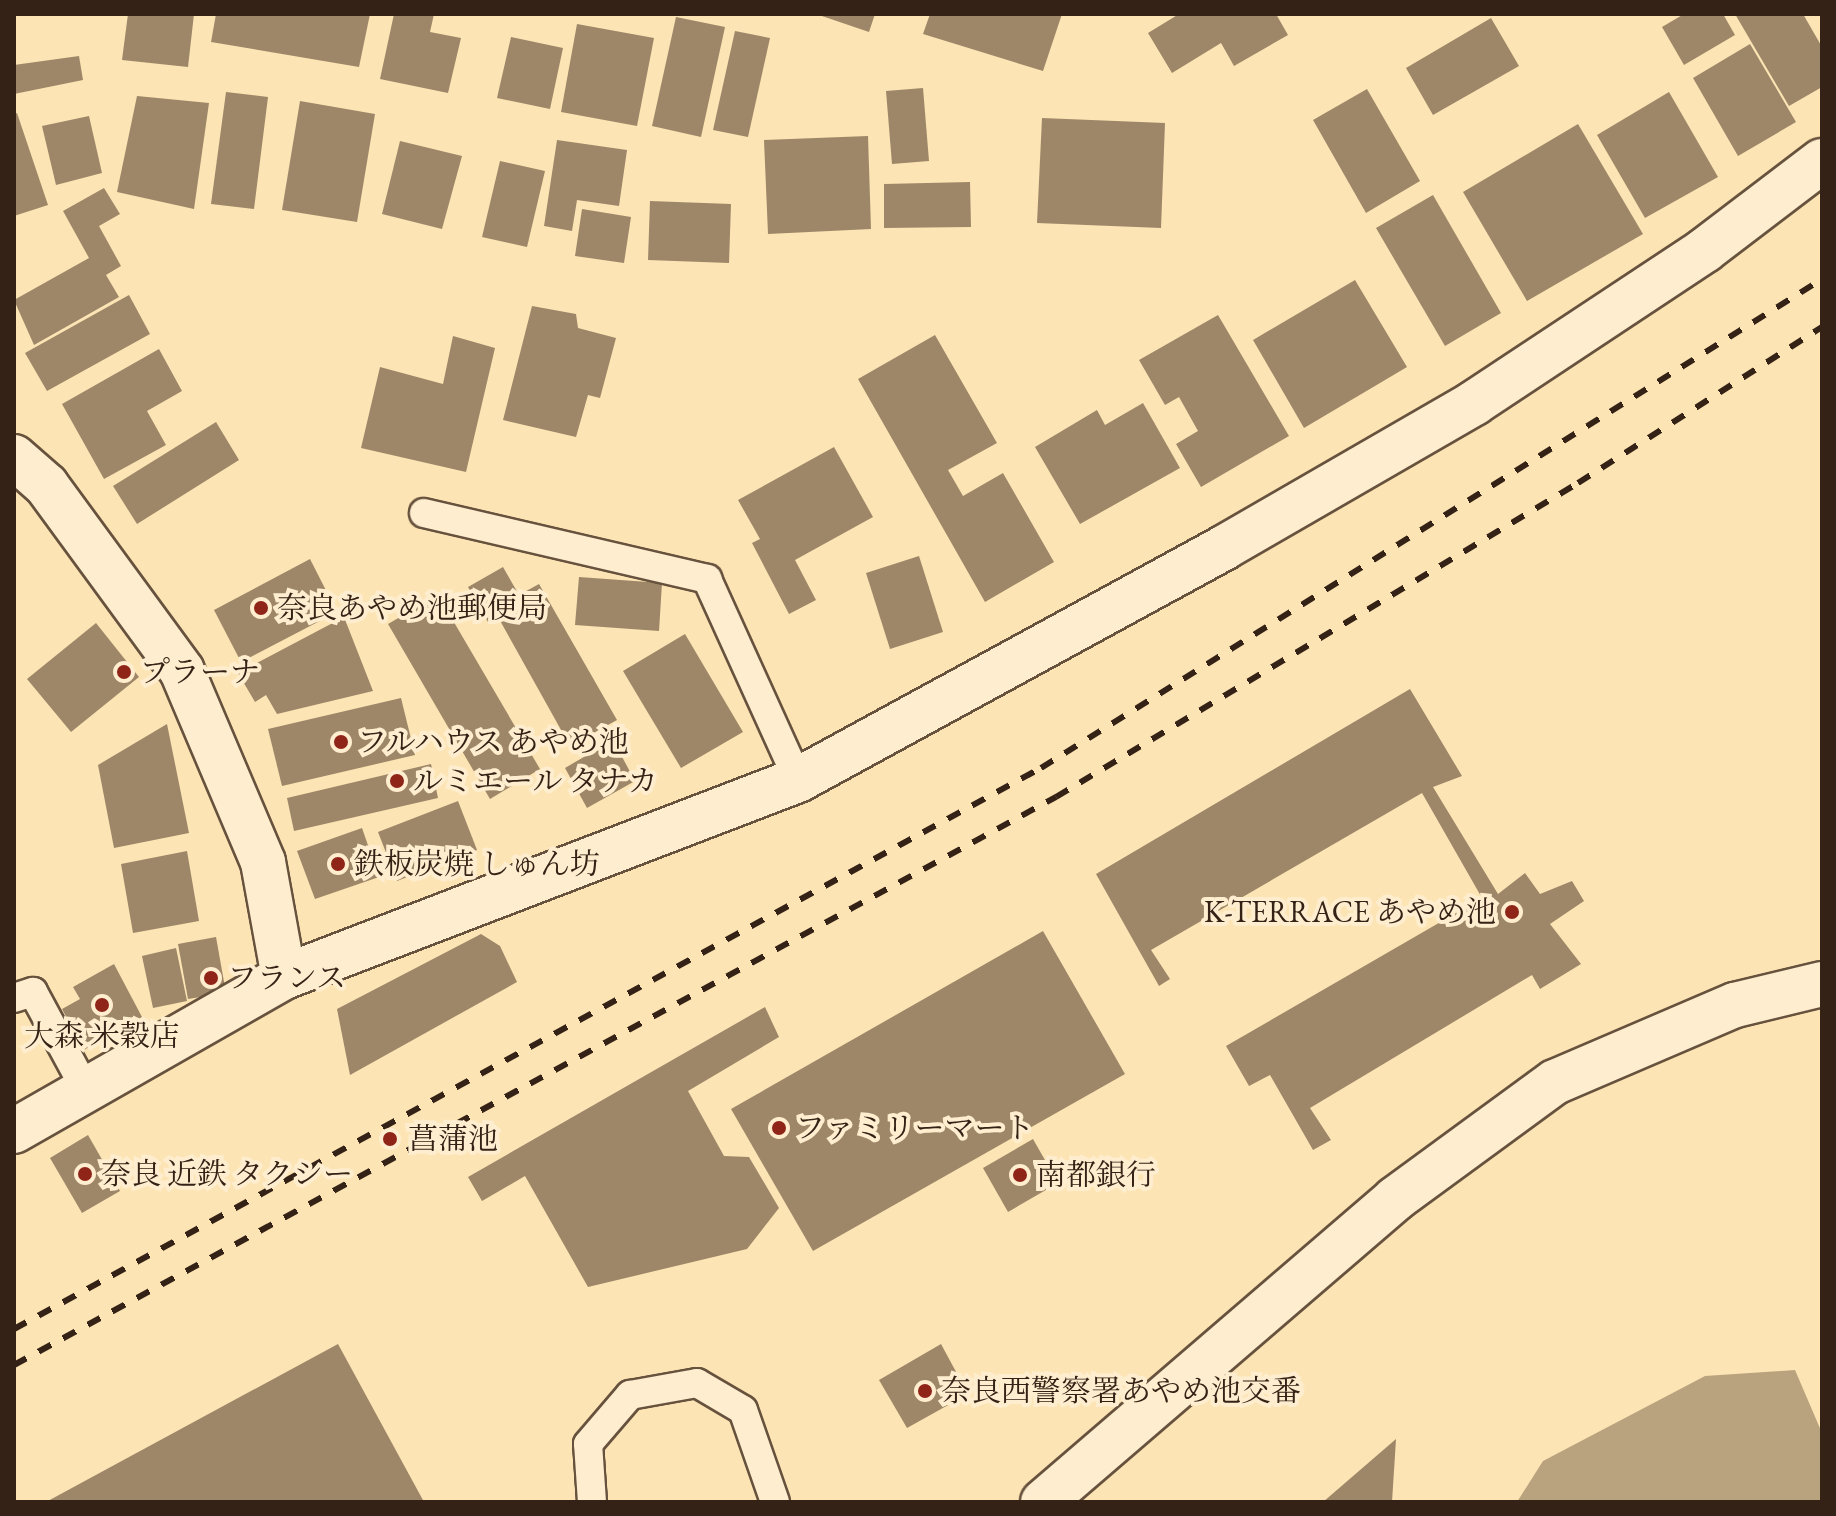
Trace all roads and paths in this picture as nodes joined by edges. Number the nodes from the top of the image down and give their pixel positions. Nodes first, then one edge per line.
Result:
1 (1822, 161) edge
2 (14, 457) edge
3 (424, 513) dead end
4 (798, 780) junction
5 (284, 977) junction
6 (1822, 984) edge
7 (14, 998) edge
8 (86, 1090) junction
9 (14, 1131) edge
10 (592, 1502) edge
11 (775, 1502) edge
12 (1043, 1502) edge

1 - 4 street
2 - 5 street
3 - 4 lane
4 - 5 street
5 - 8 street
6 - 12 street
7 - 8 lane
8 - 9 street
10 - 11 lane

